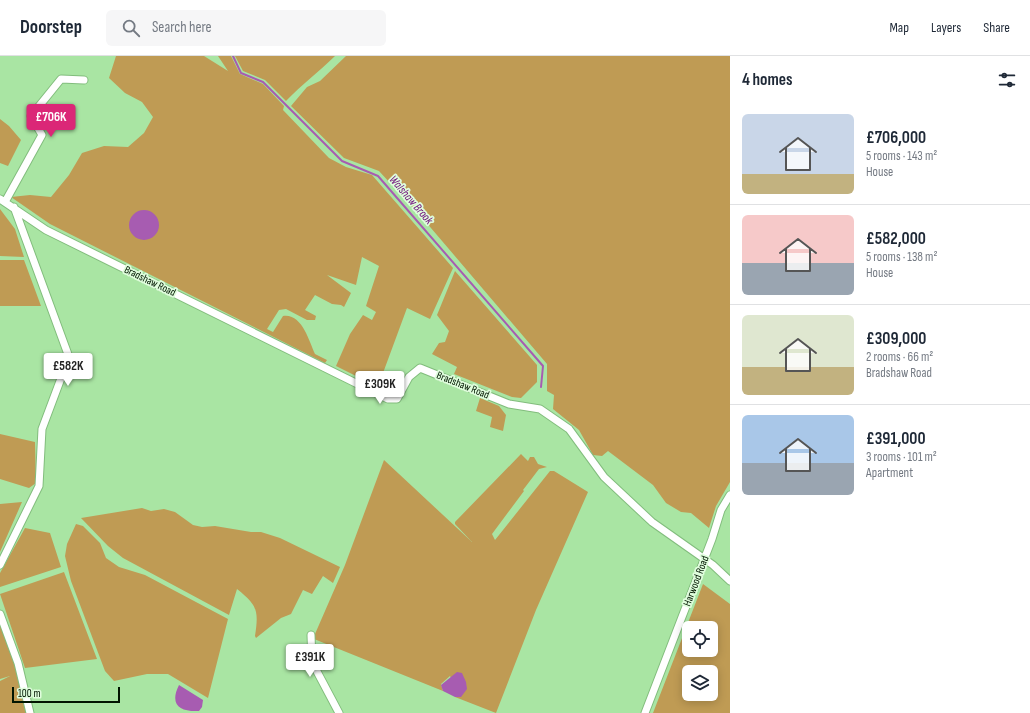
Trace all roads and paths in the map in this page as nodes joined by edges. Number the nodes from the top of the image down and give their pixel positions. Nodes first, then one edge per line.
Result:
1 (84, 80) dead end
2 (2, 200) edge
3 (14, 207) junction
4 (730, 495) edge
5 (704, 559) junction
6 (0, 565) edge
7 (730, 581) edge
8 (0, 614) edge
9 (311, 635) dead end
10 (30, 713) edge
11 (339, 713) edge
12 (645, 713) edge

1 - 2 street
2 - 3 street, Bradshaw Road
3 - 5 street, Bradshaw Road
3 - 6 street
4 - 5 street, Harwood Road
5 - 7 street, Bradshaw Road
5 - 12 street, Harwood Road
8 - 10 street
9 - 11 street

